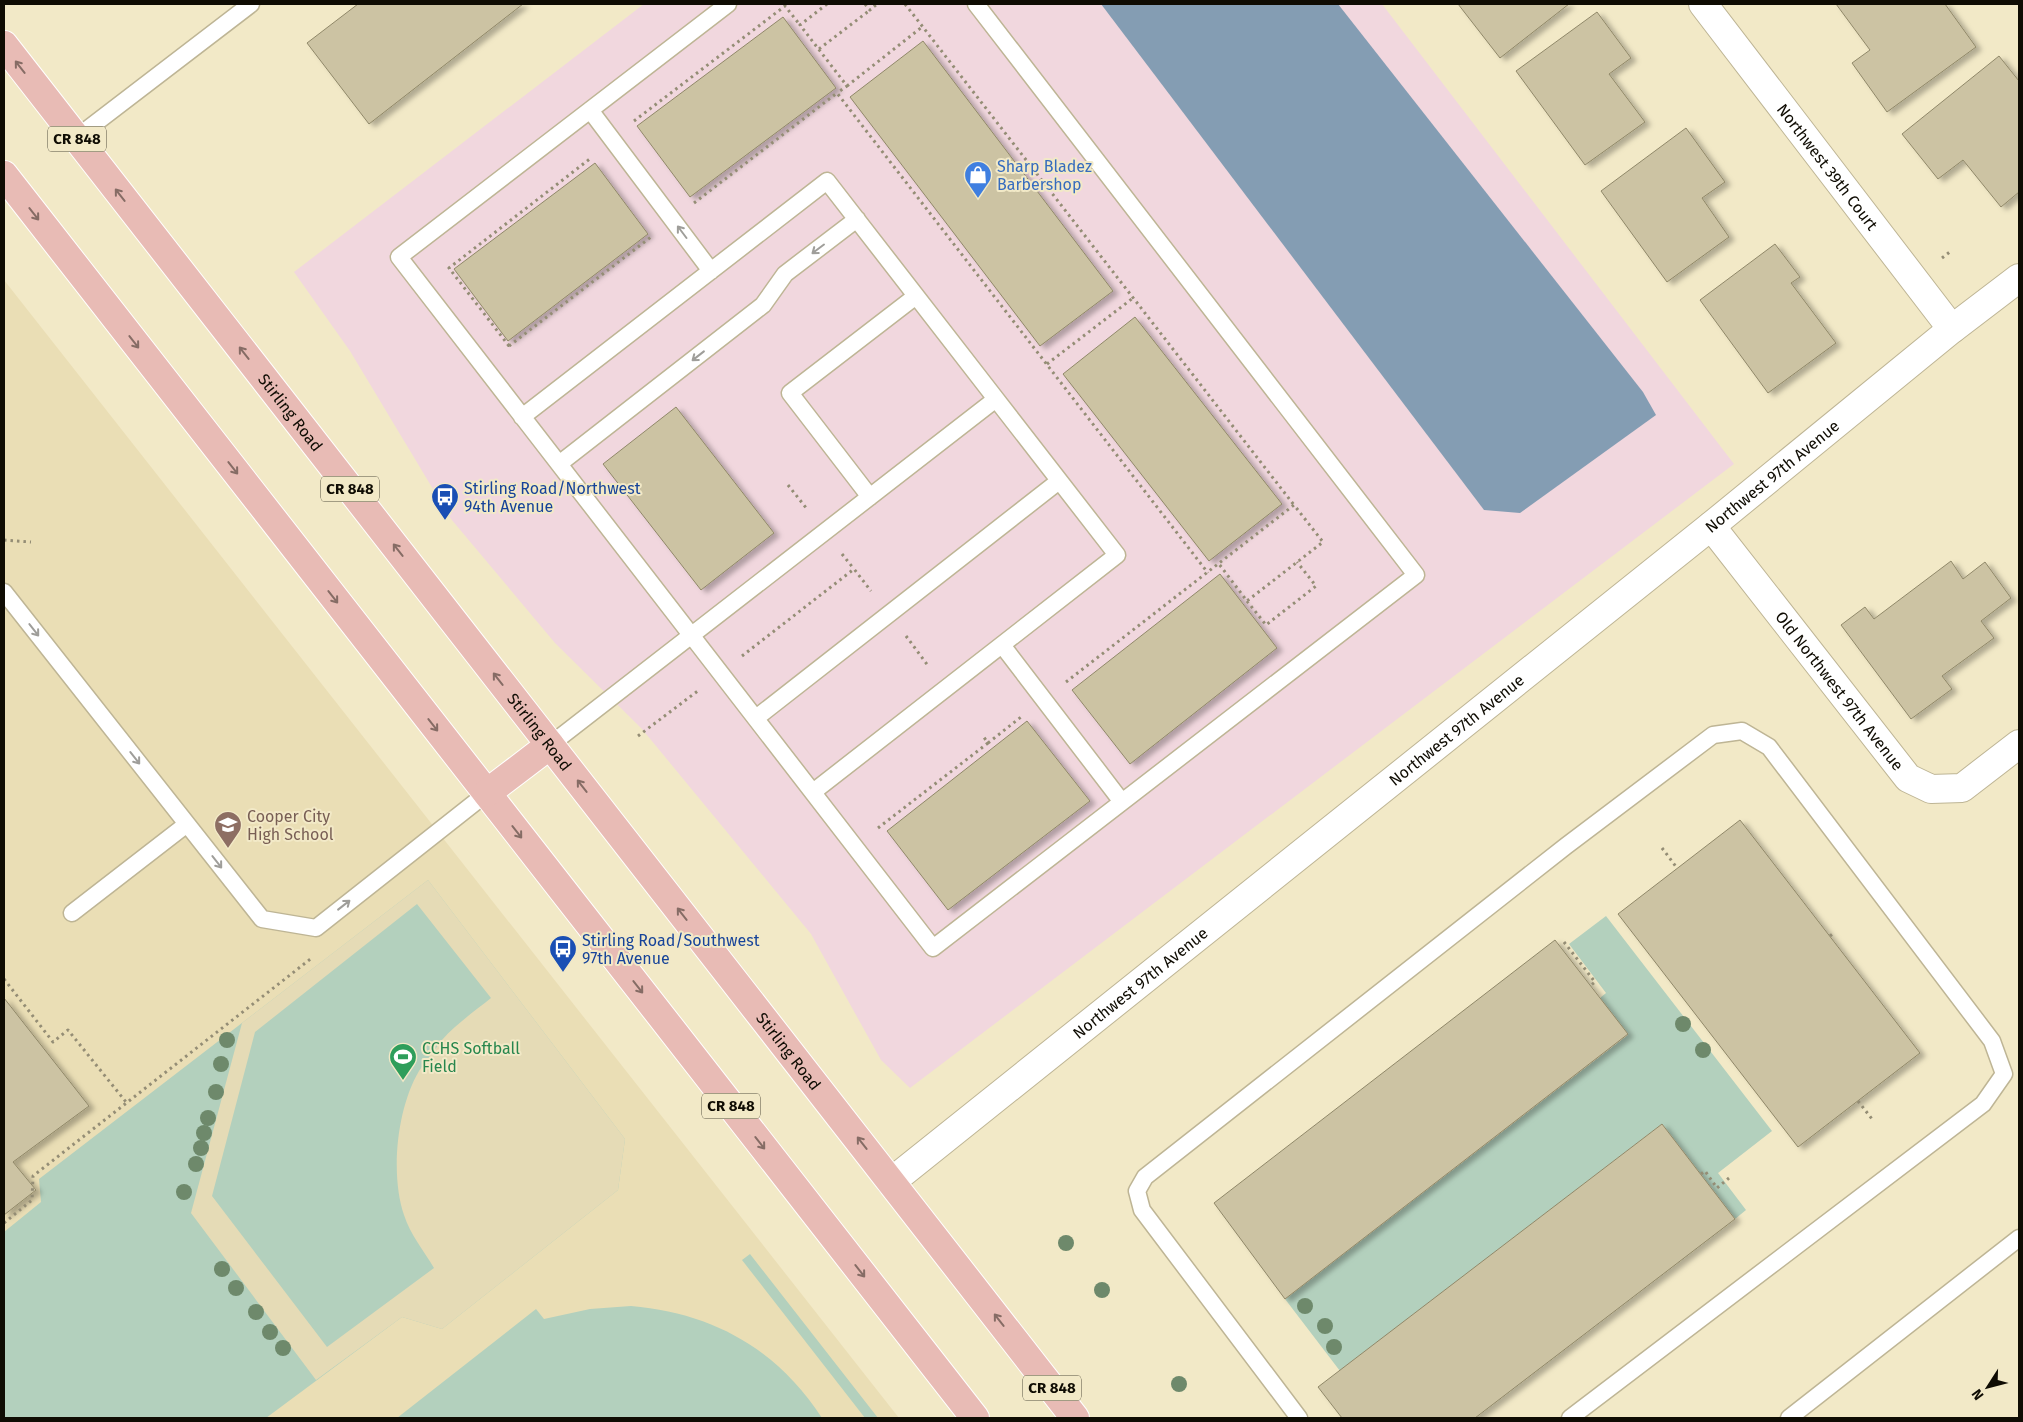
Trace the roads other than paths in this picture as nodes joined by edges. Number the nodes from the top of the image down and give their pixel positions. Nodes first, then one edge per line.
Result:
1 (252, 4) edge
2 (728, 4) edge
3 (976, 4) edge
4 (1703, 4) edge
5 (4, 46) edge
6 (590, 110) junction
7 (76, 138) junction
8 (4, 175) edge
9 (857, 219) junction
10 (711, 271) junction
11 (2019, 278) edge
12 (916, 296) junction
13 (1952, 329) junction
14 (996, 399) junction
15 (522, 417) junction
16 (559, 464) junction
17 (1059, 481) junction
18 (870, 497) junction
19 (1711, 526) junction
20 (4, 592) edge
21 (691, 635) junction
22 (1002, 645) junction
23 (756, 718) junction
24 (2019, 744) edge
25 (550, 745) junction
26 (813, 792) junction
27 (487, 793) junction
28 (1122, 802) junction
29 (187, 824) junction
30 (72, 913) dead end
31 (892, 1182) junction
32 (2019, 1238) edge
33 (975, 1418) edge
34 (1075, 1418) edge
35 (1300, 1418) edge
36 (1570, 1418) edge
37 (1789, 1418) edge

1 - 7 lane
2 - 6 lane
3 - 28 lane
4 - 13 street, Northwest 39th Court
7 -> 5 main road, Stirling Road / CR 848
10 -> 6 lane
6 - 15 lane
25 -> 7 main road, Stirling Road / CR 848
8 -> 27 main road, CR 848
9 - 10 lane
9 - 12 lane
9 -> 16 lane
10 - 15 lane
11 - 13 street, Northwest 97th Avenue
12 - 14 lane
12 - 18 lane
13 - 19 street, Northwest 97th Avenue
14 - 17 lane
14 - 18 lane
15 - 16 lane
16 - 21 lane
17 - 22 lane
17 - 23 lane
18 - 21 lane
19 - 24 street, Old Northwest 97th Avenue
19 - 31 street, Northwest 97th Avenue
20 -> 29 lane
21 - 23 lane
21 - 25 lane
22 - 26 lane
22 - 28 lane
23 - 26 lane
25 - 27 main road
31 -> 25 main road, Stirling Road / CR 848
26 - 28 lane
29 -> 27 lane
27 -> 33 main road, CR 848
29 - 30 lane
34 -> 31 main road, Stirling Road / CR 848
32 - 37 lane
35 - 36 lane

